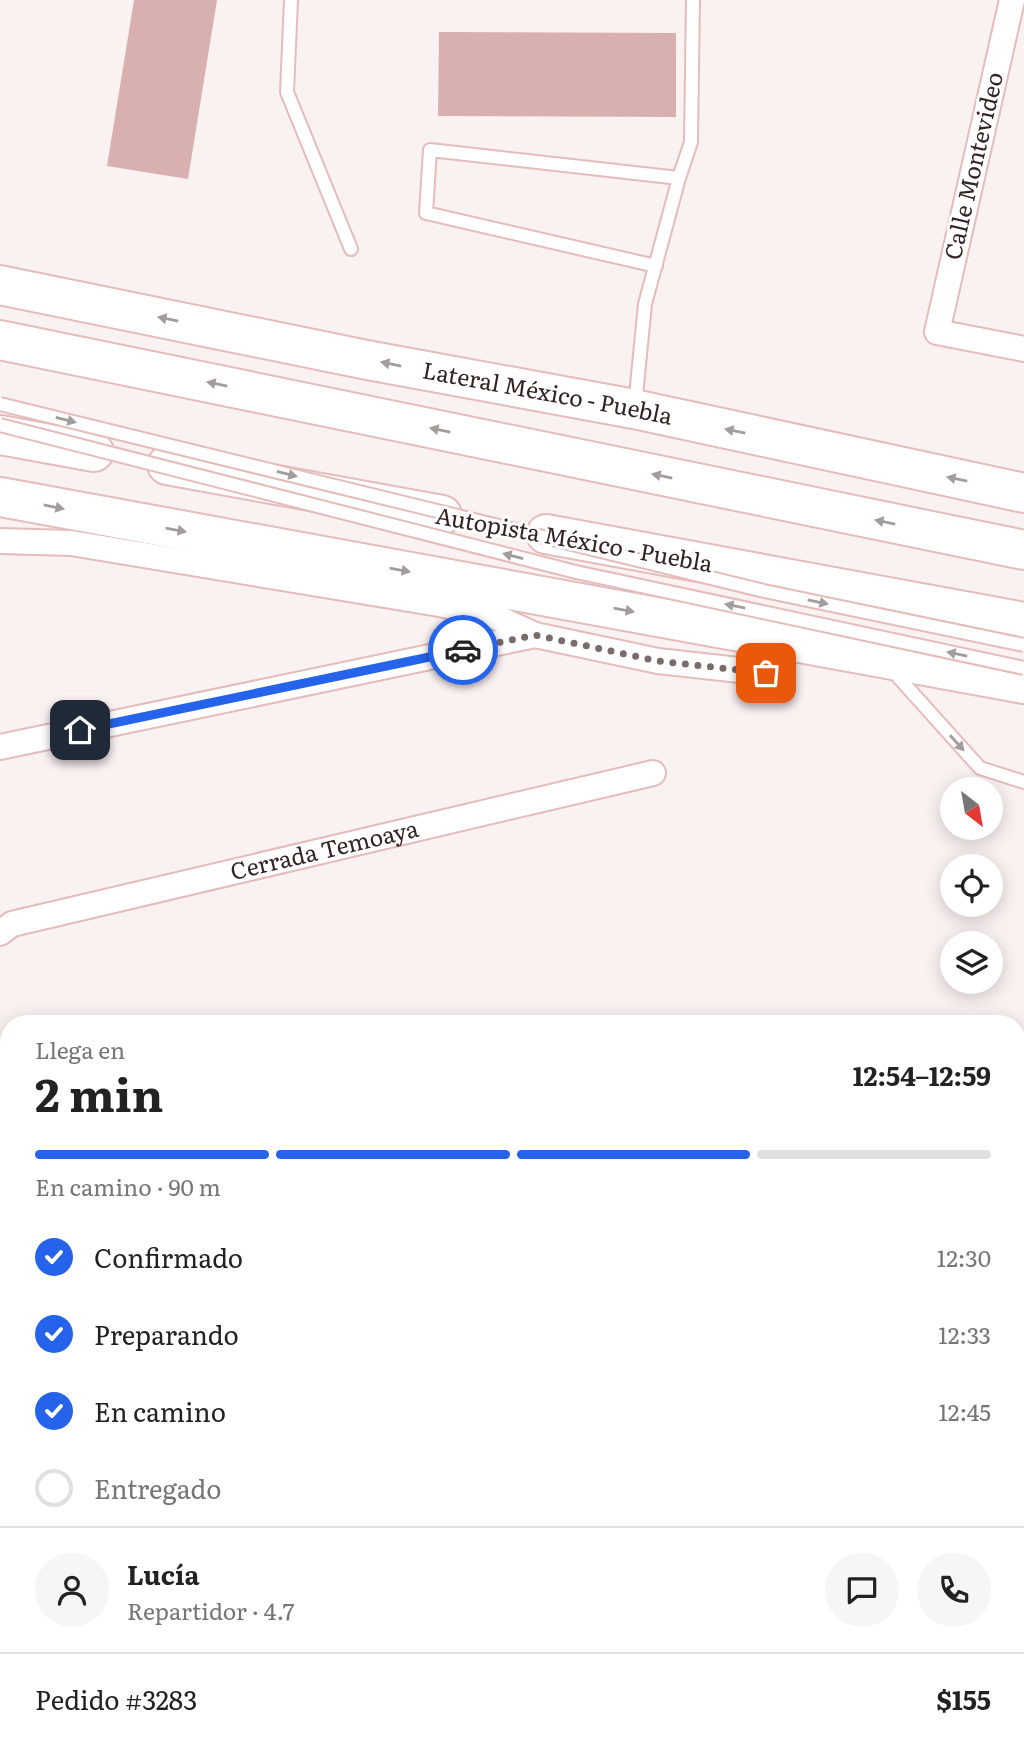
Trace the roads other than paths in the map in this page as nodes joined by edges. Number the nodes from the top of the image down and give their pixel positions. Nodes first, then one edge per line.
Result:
1 (291, 0) edge
2 (693, 0) edge
3 (1011, 5) edge
4 (1024, 32) edge
5 (679, 178) junction
6 (351, 249) dead end
7 (656, 266) junction
8 (0, 278) edge
9 (0, 285) edge
10 (71, 300) junction
11 (0, 340) edge
12 (1024, 349) edge
13 (0, 404) edge
14 (634, 410) junction
15 (0, 425) edge
16 (0, 435) edge
17 (1024, 493) edge
18 (0, 497) edge
19 (0, 541) edge
20 (1024, 551) edge
21 (436, 590) junction
22 (1024, 622) edge
23 (535, 635) junction
24 (1024, 645) edge
25 (879, 656) junction
26 (1024, 668) edge
27 (766, 673) dead end
28 (1024, 684) edge
29 (0, 747) edge
30 (653, 773) dead end
31 (1024, 782) edge
32 (0, 933) edge

1 - 6 lane
2 - 5 lane
3 - 4 street
3 - 12 street, Calle Montevideo
5 - 7 lane
5 - 7 lane
7 - 14 lane
8 - 10 highway
9 - 10 highway
14 -> 10 highway, Lateral México - Puebla
20 -> 11 highway
13 -> 24 lane, bridge
17 -> 14 highway, Lateral México - Puebla
26 -> 15 lane, bridge
16 - 22 highway, Autopista México - Puebla, bridge
18 -> 21 highway
19 - 21 street
21 - 23 street
21 -> 25 highway
23 - 27 street
23 - 29 street
25 - 28 highway
25 -> 31 lane
30 - 32 street, Cerrada Temoaya

